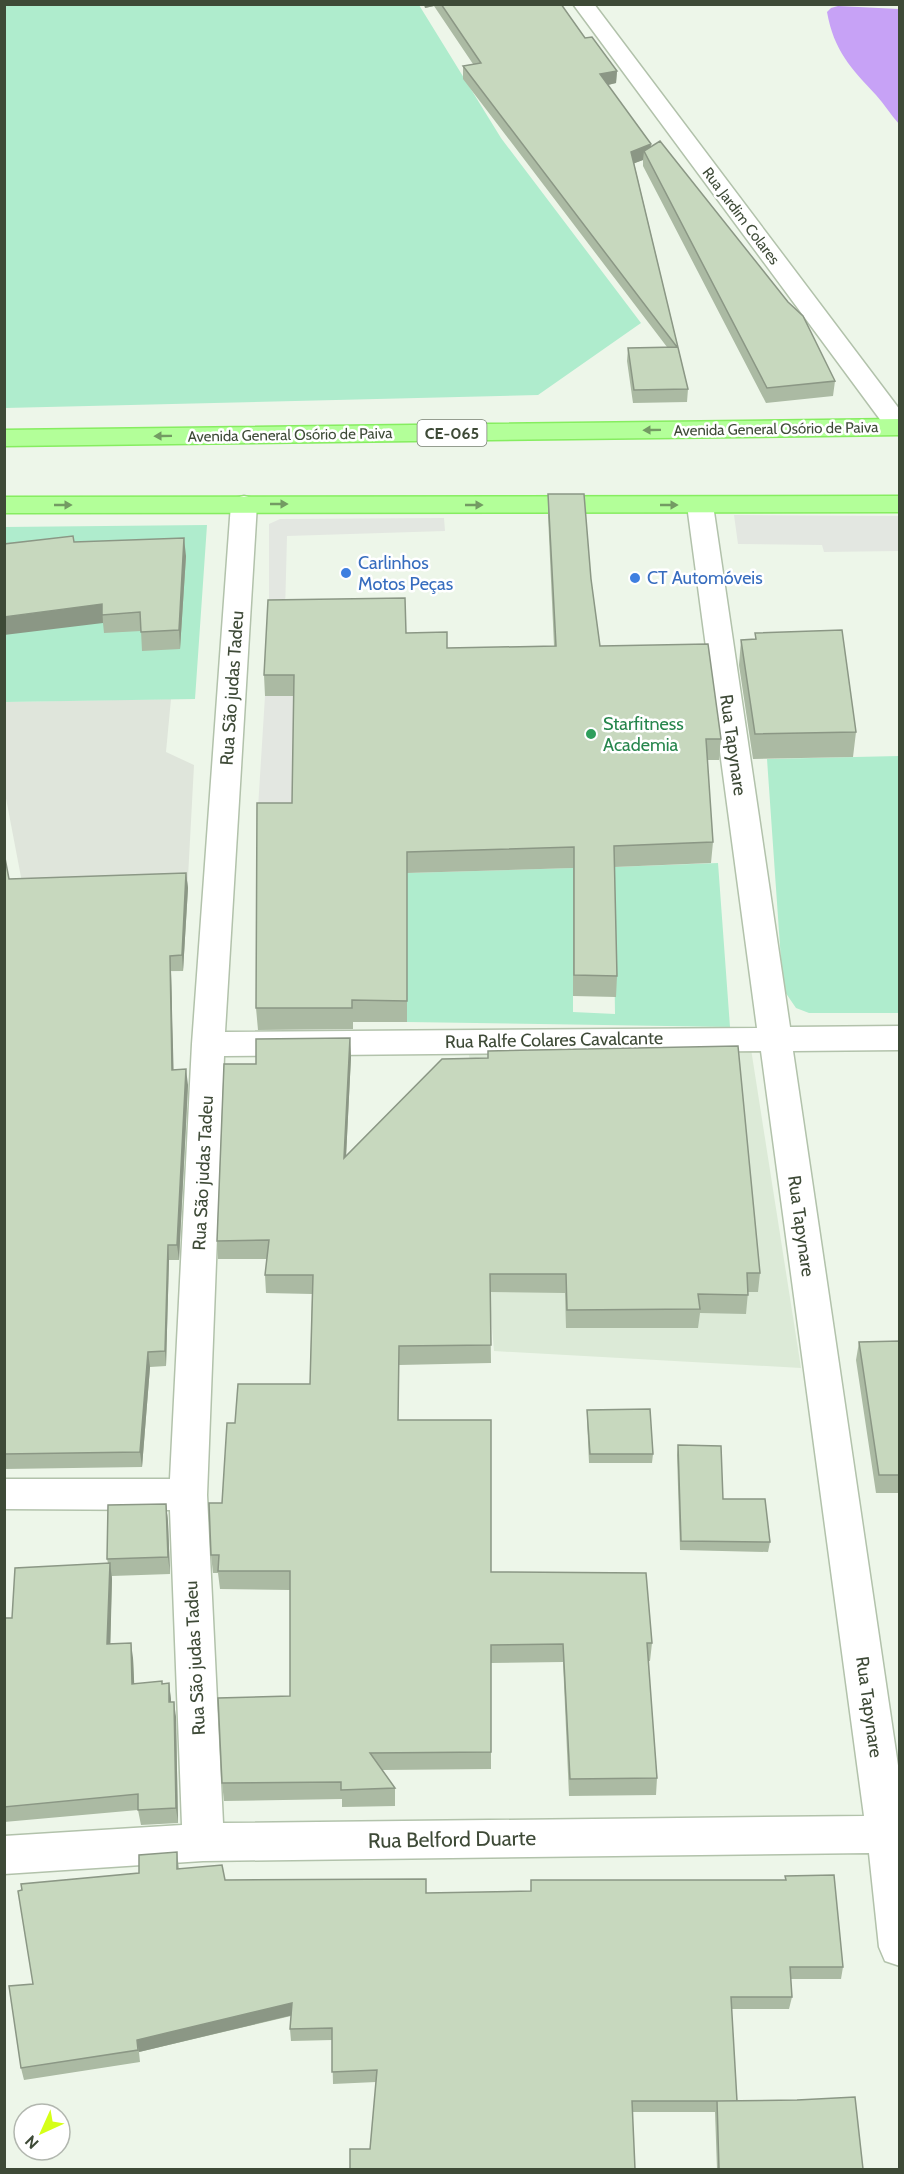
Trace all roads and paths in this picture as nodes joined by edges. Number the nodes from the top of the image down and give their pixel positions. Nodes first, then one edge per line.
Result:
1 (583, 4) edge
2 (899, 427) edge
3 (4, 438) edge
4 (244, 504) junction
5 (900, 504) edge
6 (4, 505) edge
7 (700, 505) junction
8 (774, 1038) junction
9 (900, 1038) edge
10 (208, 1044) junction
11 (4, 1494) edge
12 (188, 1495) junction
13 (893, 1834) edge
14 (203, 1842) junction
15 (4, 1855) edge
16 (900, 1947) edge

1 - 2 street, Rua Jardim Colares
2 -> 3 main road, Avenida General Osório de Paiva / CE-065
6 -> 4 main road
4 -> 7 main road
4 - 10 street, Rua São judas Tadeu
5 - 7 main road
7 - 8 street, Rua Tapynare
8 - 9 street, Rua Ralfe Colares Cavalcante
8 - 10 street, Rua Ralfe Colares Cavalcante
8 - 13 street, Rua Tapynare
10 - 12 street, Rua São judas Tadeu
11 - 12 street
12 - 14 street, Rua São judas Tadeu
13 - 14 street, Rua Belford Duarte
13 - 16 street, Rua Tapynare
14 - 15 street, Rua Belford Duarte

